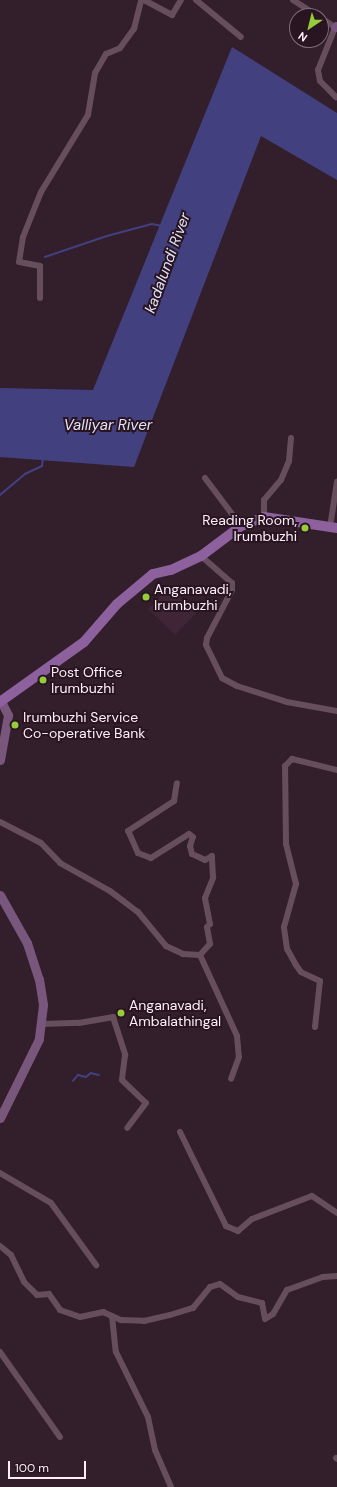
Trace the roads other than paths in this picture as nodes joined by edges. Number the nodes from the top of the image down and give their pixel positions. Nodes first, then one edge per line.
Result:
1 (142, 0) edge
2 (181, 0) edge
3 (196, 0) edge
4 (293, 0) edge
5 (306, 8) edge
6 (336, 25) edge
7 (241, 37) dead end
8 (336, 97) edge
9 (40, 298) dead end
10 (291, 438) dead end
11 (205, 478) dead end
12 (337, 482) edge
13 (264, 517) junction
14 (241, 526) junction
15 (333, 527) edge
16 (201, 556) junction
17 (0, 701) edge
18 (337, 711) edge
19 (0, 760) edge
20 (337, 770) edge
21 (177, 783) dead end
22 (0, 822) edge
23 (0, 895) edge
24 (200, 955) junction
25 (42, 1024) junction
26 (315, 1027) dead end
27 (231, 1079) dead end
28 (0, 1118) edge
29 (127, 1128) dead end
30 (180, 1132) dead end
31 (0, 1173) edge
32 (337, 1213) edge
33 (0, 1246) edge
34 (96, 1265) dead end
35 (337, 1276) edge
36 (112, 1316) junction
37 (0, 1352) edge
38 (60, 1437) dead end
39 (171, 1487) edge

1 - 2 street
1 - 9 street
3 - 7 street
4 - 5 street
6 - 8 street
10 - 13 street
11 - 14 street
12 - 15 street
13 - 14 main road
13 - 15 main road
14 - 16 main road
16 - 17 main road
16 - 18 street
17 - 19 main road
20 - 26 street
21 - 24 street
22 - 24 street
23 - 25 main road
24 - 27 street
25 - 28 main road
25 - 29 street
30 - 32 street
31 - 34 street
33 - 36 street
35 - 36 street
36 - 39 street
37 - 38 street

